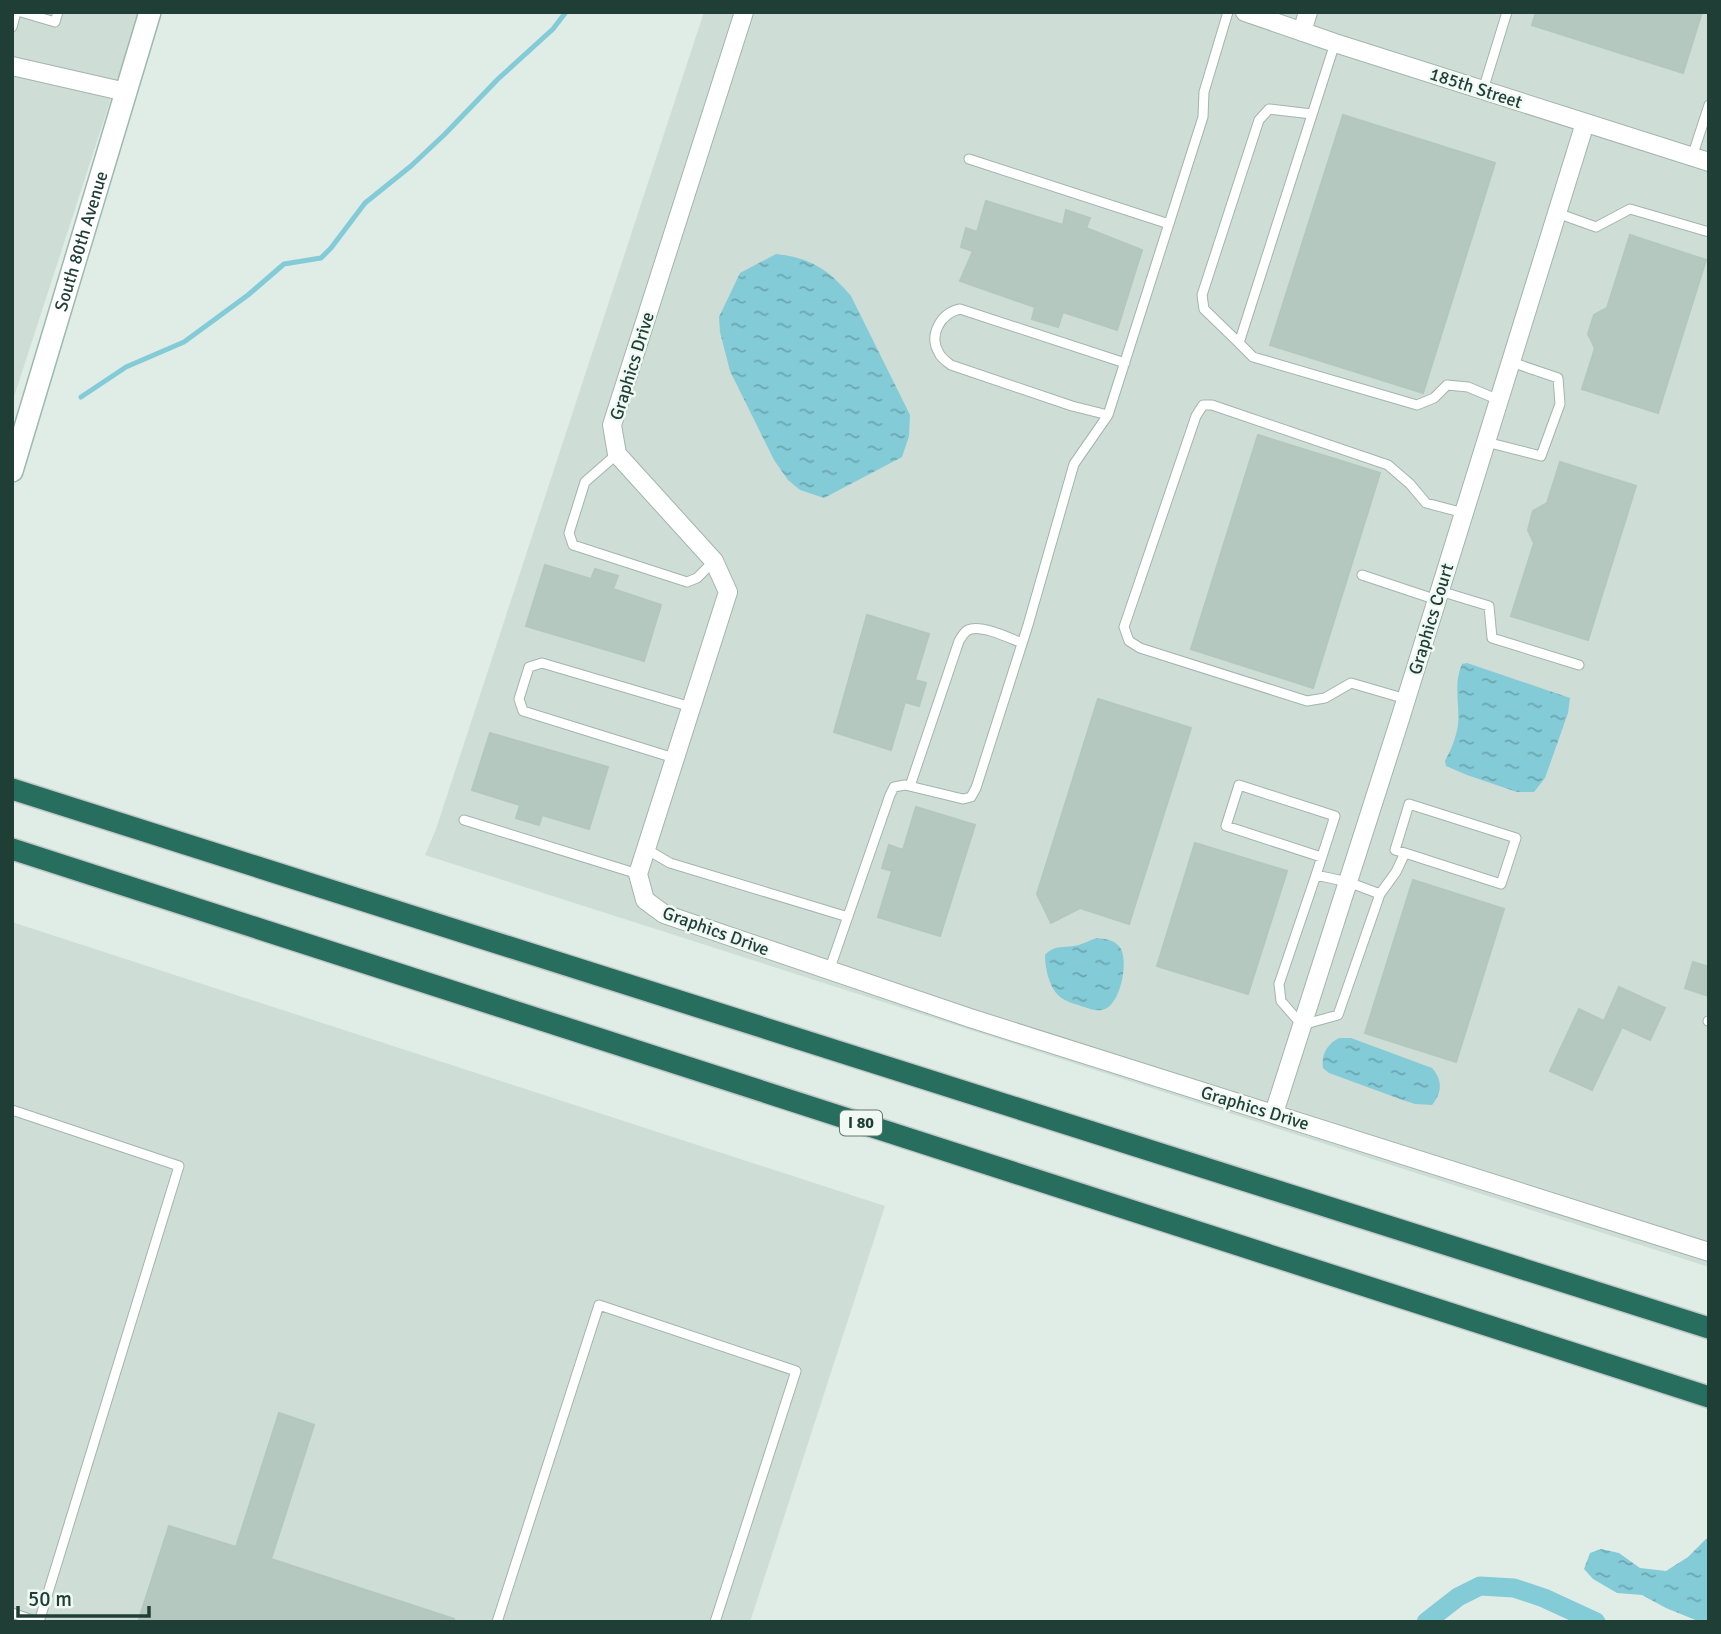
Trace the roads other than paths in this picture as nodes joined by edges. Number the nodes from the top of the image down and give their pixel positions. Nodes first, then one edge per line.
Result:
1 (18, 12) edge
2 (58, 12) edge
3 (150, 12) edge
4 (744, 12) edge
5 (1228, 12) edge
6 (1245, 12) edge
7 (1308, 12) edge
8 (1507, 12) edge
9 (12, 27) edge
10 (1302, 32) junction
11 (1335, 43) junction
12 (12, 66) edge
13 (1482, 90) junction
14 (126, 92) junction
15 (1709, 106) edge
16 (1312, 114) junction
17 (1585, 123) junction
18 (969, 159) dead end
19 (1701, 159) edge
20 (1557, 213) junction
21 (1169, 224) junction
22 (1709, 232) edge
23 (1239, 343) junction
24 (1511, 362) junction
25 (1125, 363) junction
26 (1499, 400) junction
27 (1108, 415) junction
28 (1486, 442) junction
29 (617, 454) junction
30 (12, 471) edge
31 (1464, 513) junction
32 (714, 561) junction
33 (1362, 575) dead end
34 (1438, 595) junction
35 (1022, 643) junction
36 (1579, 665) dead end
37 (1406, 699) junction
38 (691, 707) junction
39 (674, 758) junction
40 (910, 786) junction
41 (12, 789) edge
42 (464, 820) dead end
43 (12, 849) edge
44 (646, 849) junction
45 (1405, 853) junction
46 (1321, 857) junction
47 (638, 874) junction
48 (1316, 874) junction
49 (1348, 882) junction
50 (1380, 894) junction
51 (848, 916) junction
52 (829, 971) junction
53 (1302, 1025) junction
54 (12, 1110) edge
55 (1274, 1113) junction
56 (1709, 1252) edge
57 (1709, 1328) edge
58 (1709, 1397) edge
59 (12, 1613) edge
60 (39, 1622) edge
61 (497, 1622) edge
62 (715, 1622) edge

1 - 2 lane
1 - 9 lane
3 - 14 street, South 80th Avenue
4 - 29 street, Graphics Drive
5 - 21 lane
6 - 10 street, 185th Street
7 - 10 street
8 - 13 lane
10 - 11 street, 185th Street
11 - 13 street, 185th Street
11 - 16 lane
12 - 14 street
13 - 17 street, 185th Street
14 - 30 street, South 80th Avenue
15 - 19 lane
16 - 23 lane
16 - 23 lane
17 - 19 street, 185th Street
17 - 20 street, Graphics Court
18 - 21 lane
20 - 22 lane
20 - 24 street, Graphics Court
21 - 25 lane
23 - 26 lane
24 - 26 street, Graphics Court
24 - 28 lane
25 - 27 lane
25 - 27 lane
26 - 28 street, Graphics Court
27 - 35 lane
28 - 31 street, Graphics Court
29 - 32 street
29 - 32 lane
31 - 34 street, Graphics Court
31 - 37 lane
32 - 38 street
33 - 34 lane
34 - 36 lane
34 - 37 street, Graphics Court
35 - 40 lane
35 - 40 lane
37 - 49 street, Graphics Court
38 - 39 street
38 - 39 lane
39 - 44 street
40 - 51 lane
41 - 57 highway
42 - 47 lane
43 - 58 highway, I 80
44 - 47 street
44 - 51 lane
45 - 45 lane
45 - 50 lane
46 - 46 lane
46 - 48 lane
47 - 52 street, Graphics Drive
48 - 49 lane
48 - 53 lane
49 - 50 lane
49 - 53 street, Graphics Court
50 - 53 lane
51 - 52 lane
52 - 55 street, Graphics Drive
53 - 55 street, Graphics Court
54 - 60 lane
55 - 56 street, Graphics Drive
59 - 60 lane
61 - 62 lane

